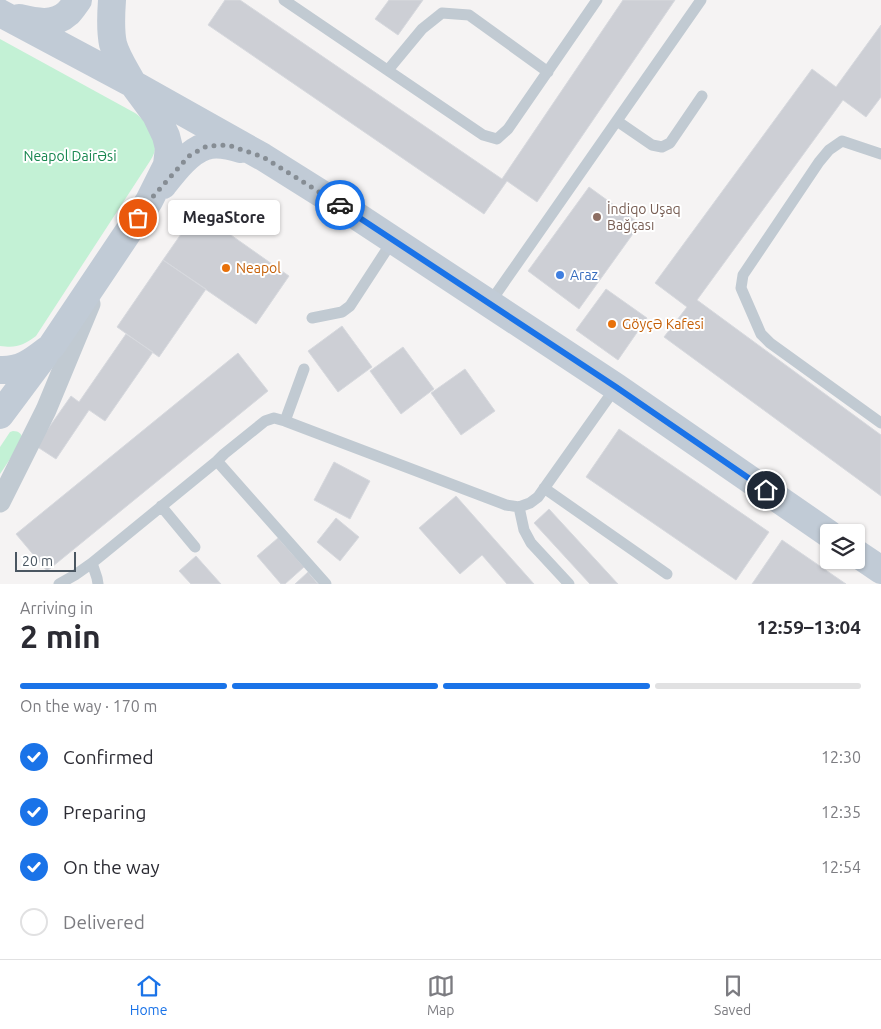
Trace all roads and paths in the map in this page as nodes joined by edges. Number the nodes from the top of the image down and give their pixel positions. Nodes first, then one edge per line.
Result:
1 (78, 0) edge
2 (112, 0) edge
3 (284, 0) edge
4 (597, 0) edge
5 (701, 0) edge
6 (0, 12) edge
7 (388, 70) junction
8 (548, 72) junction
9 (133, 84) junction
10 (702, 96) dead end
11 (617, 121) junction
12 (881, 154) edge
13 (263, 157) junction
14 (149, 201) junction
15 (393, 240) junction
16 (105, 266) junction
17 (489, 304) junction
18 (312, 318) dead end
19 (51, 347) junction
20 (304, 369) dead end
21 (0, 370) edge
22 (616, 387) junction
23 (0, 416) edge
24 (285, 421) junction
25 (881, 422) edge
26 (217, 462) junction
27 (544, 488) junction
28 (0, 502) edge
29 (162, 506) junction
30 (519, 507) junction
31 (820, 528) edge
32 (195, 546) dead end
33 (865, 558) edge
34 (92, 563) junction
35 (881, 570) edge
36 (667, 574) dead end
37 (59, 584) edge
38 (98, 584) edge
39 (326, 584) edge
40 (569, 584) edge

1 - 6 main road
2 - 9 main road
3 - 7 lane
4 - 8 lane
5 - 11 lane
6 - 9 main road
7 - 8 lane
7 - 8 lane
9 - 13 main road
9 - 14 main road
10 - 11 lane
11 - 17 lane
12 - 25 lane
13 - 14 main road
13 - 15 main road
14 - 16 main road
15 - 17 main road
15 - 18 lane
16 - 19 main road
16 - 28 street
17 - 22 main road
19 - 21 main road
19 - 23 main road
20 - 24 lane
22 - 27 lane
22 - 31 main road
24 - 26 lane
24 - 30 lane
26 - 29 lane
26 - 39 lane
27 - 30 lane
27 - 36 lane
29 - 32 lane
29 - 34 lane
30 - 40 lane
33 - 35 main road
34 - 37 lane
34 - 38 lane

